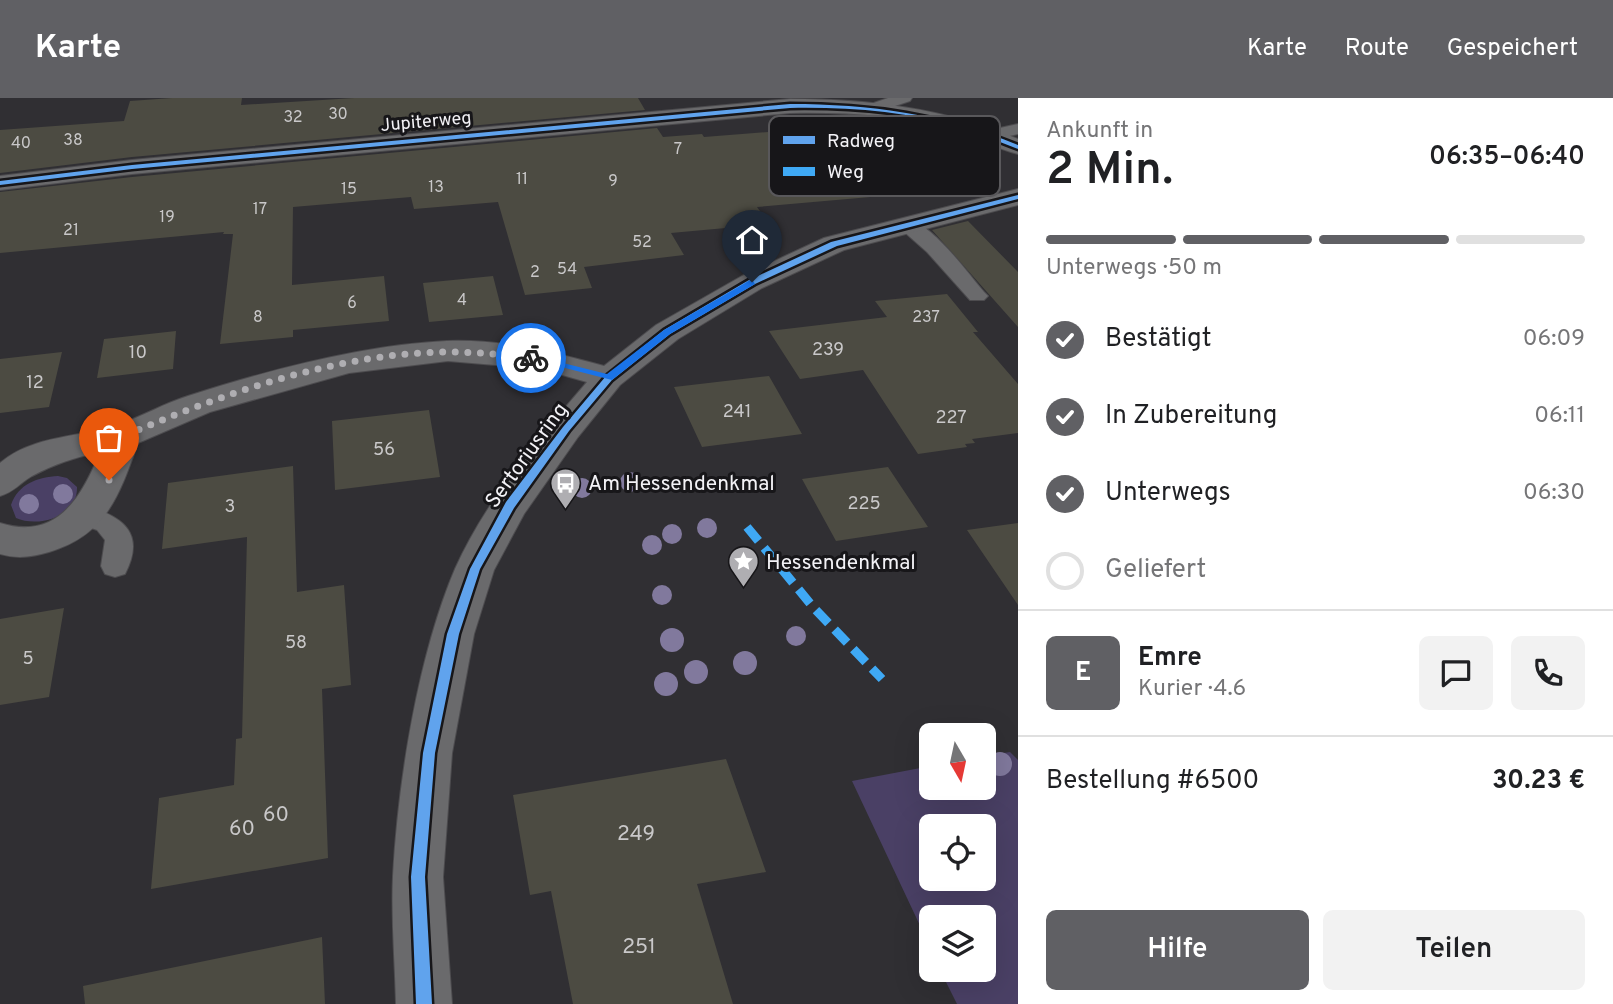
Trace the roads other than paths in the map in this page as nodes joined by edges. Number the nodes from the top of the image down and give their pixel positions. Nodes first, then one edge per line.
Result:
1 (904, 98) edge
2 (871, 109) junction
3 (917, 116) edge
4 (1018, 129) edge
5 (1000, 133) edge
6 (1000, 140) edge
7 (1018, 146) edge
8 (0, 183) edge
9 (1018, 197) edge
10 (908, 226) junction
11 (977, 296) dead end
12 (609, 378) junction
13 (124, 436) junction
14 (3, 477) edge
15 (87, 516) junction
16 (0, 538) edge
17 (115, 566) dead end
18 (424, 1004) edge

1 - 2 lane
2 - 3 street, Jupiterweg
2 - 8 street, Jupiterweg
4 - 5 lane
6 - 7 street, Jupiterweg
9 - 10 street, Sertoriusring
10 - 11 lane
10 - 12 street, Sertoriusring
12 - 13 street
12 - 18 street, Sertoriusring
13 - 14 street
13 - 15 street
15 - 16 street
15 - 17 lane

